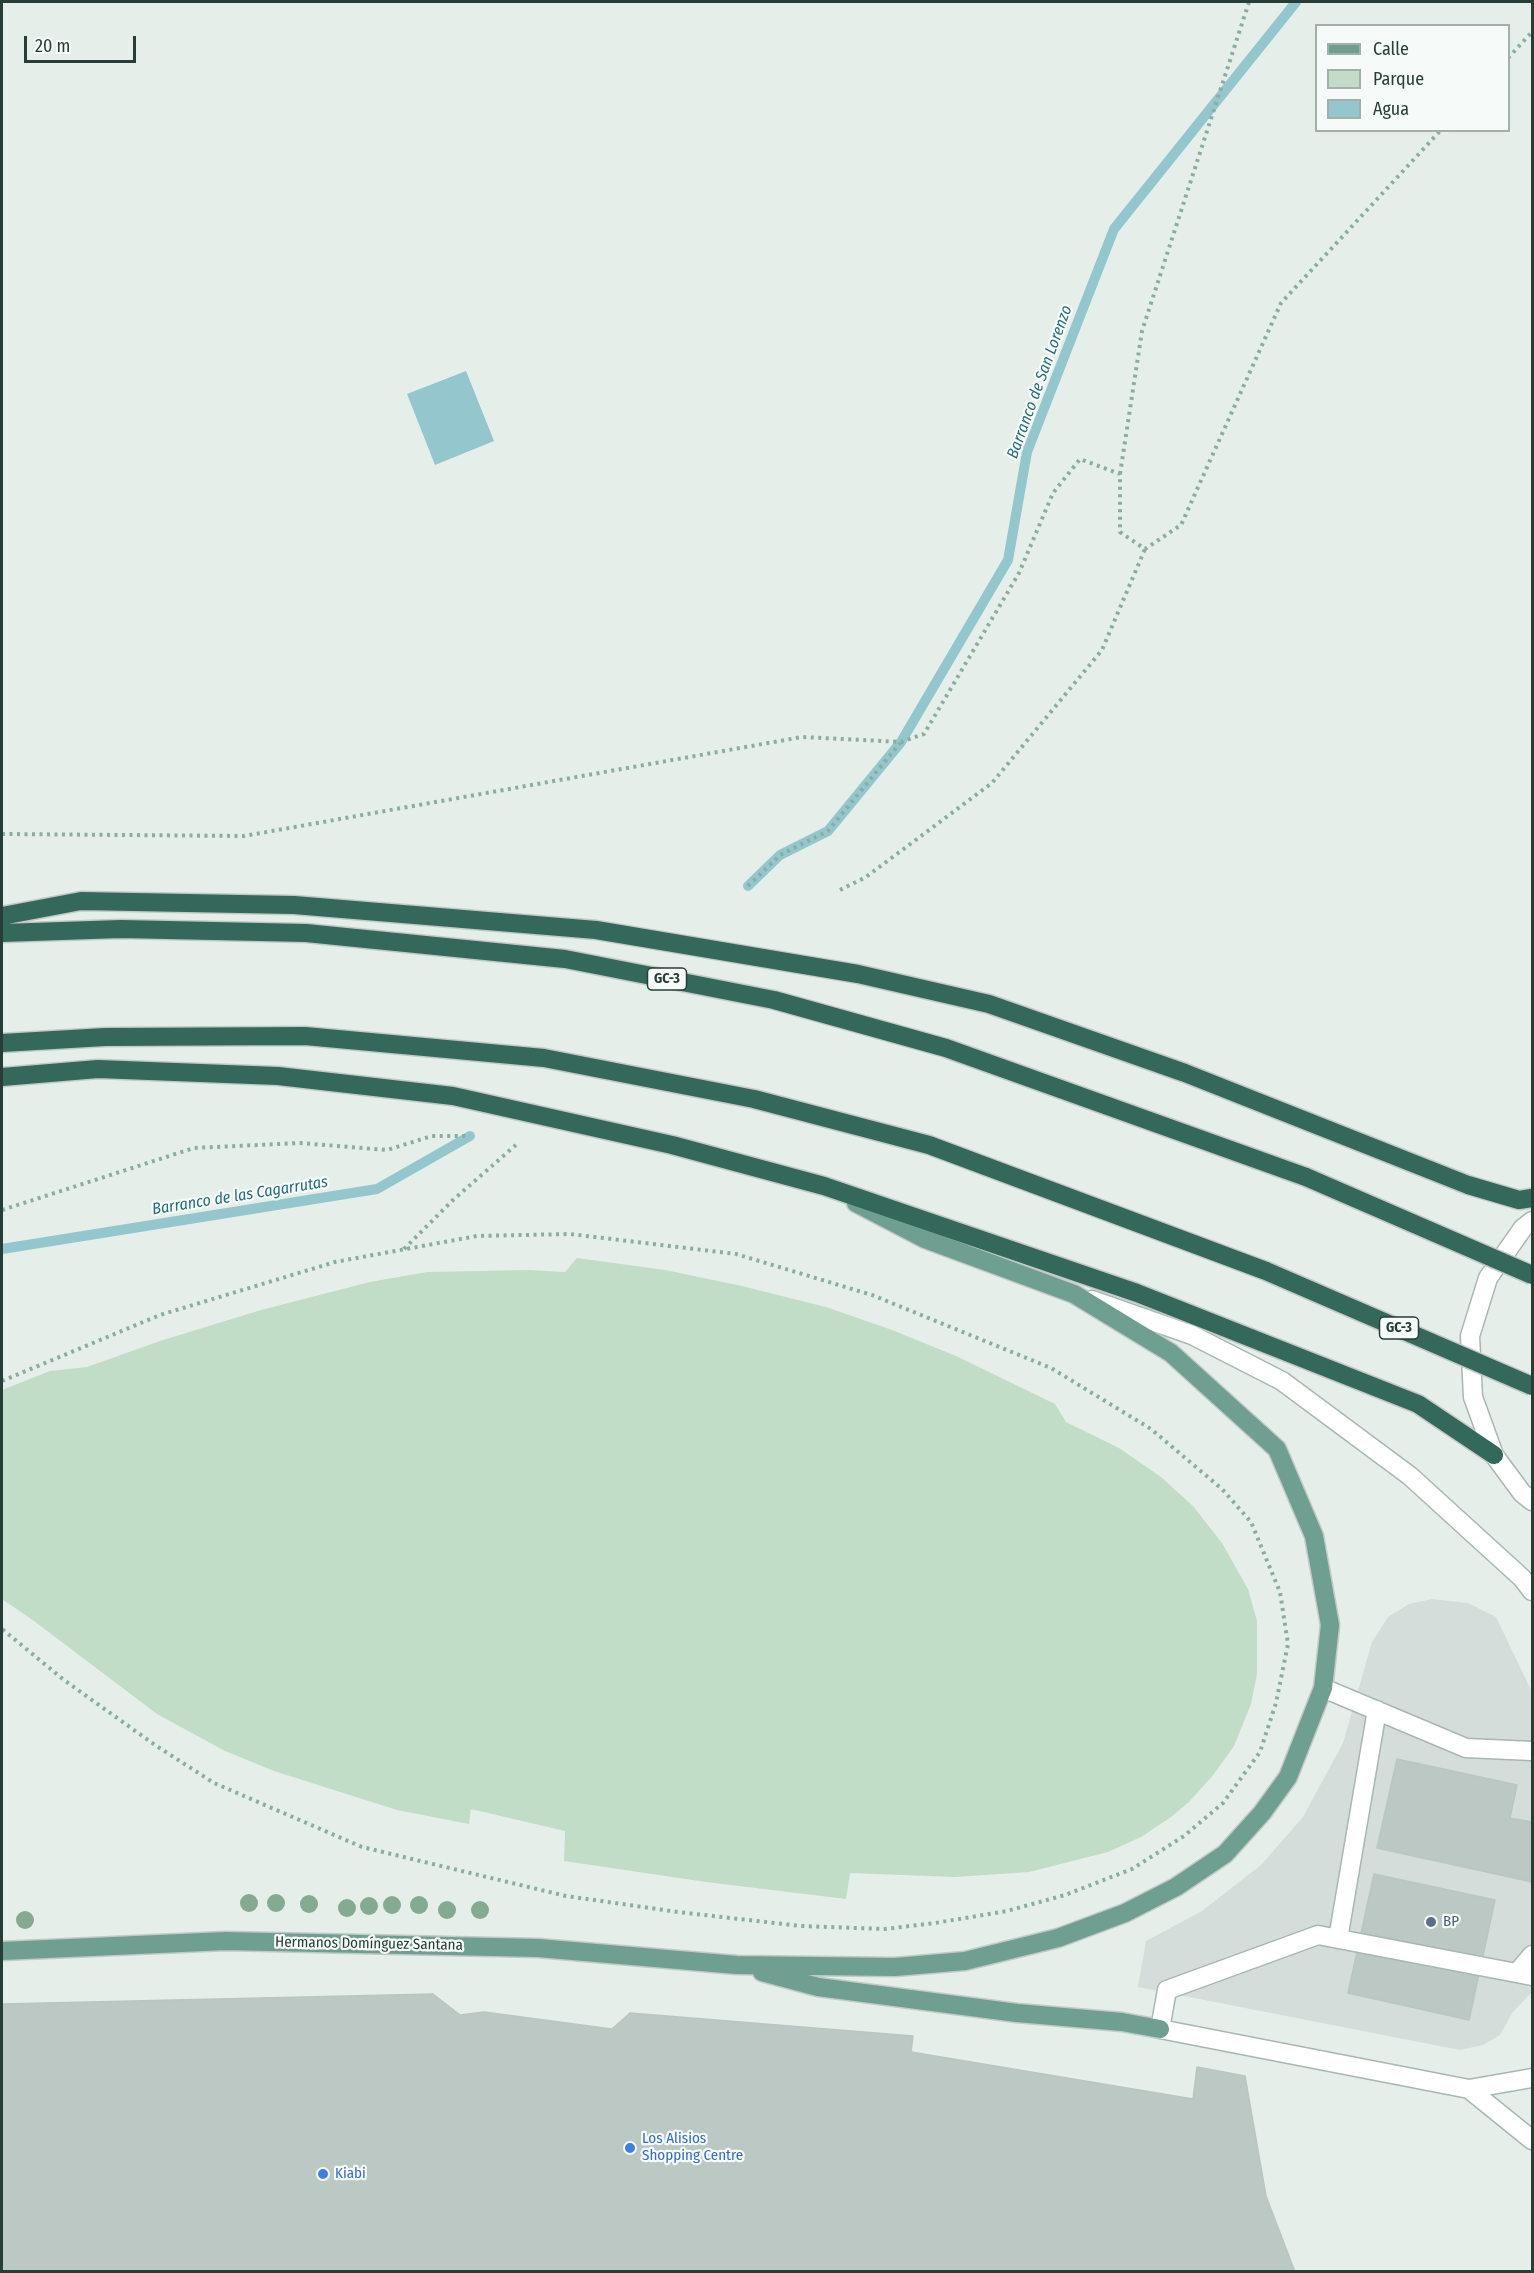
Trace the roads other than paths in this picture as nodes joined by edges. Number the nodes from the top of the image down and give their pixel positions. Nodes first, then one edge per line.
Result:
1 (2, 916) edge
2 (2, 933) edge
3 (2, 1043) edge
4 (2, 1077) edge
5 (824, 1186) junction
6 (1533, 1198) edge
7 (1533, 1221) edge
8 (1533, 1275) edge
9 (1074, 1294) junction
10 (1533, 1386) edge
11 (1494, 1455) junction
12 (1533, 1501) edge
13 (1533, 1591) edge
14 (1323, 1688) junction
15 (1377, 1710) junction
16 (1533, 1751) edge
17 (1338, 1939) junction
18 (2, 1951) edge
19 (1533, 1955) edge
20 (737, 1965) junction
21 (1525, 1975) edge
22 (1160, 2029) junction
23 (1533, 2078) edge
24 (1469, 2089) junction
25 (1533, 2140) edge

1 - 6 highway
2 - 8 highway, GC-3, bridge
3 - 10 highway, GC-3, bridge
4 - 5 highway
5 - 9 main road
5 - 11 highway
7 - 11 street
9 - 13 street
9 - 14 main road
11 - 12 street
14 - 15 street
14 - 20 main road
15 - 16 street
15 - 17 street
17 - 21 street
17 - 22 street
18 - 20 main road, Hermanos Domínguez Santana
19 - 21 street
20 - 22 main road
22 - 24 street
23 - 24 street
24 - 25 street

